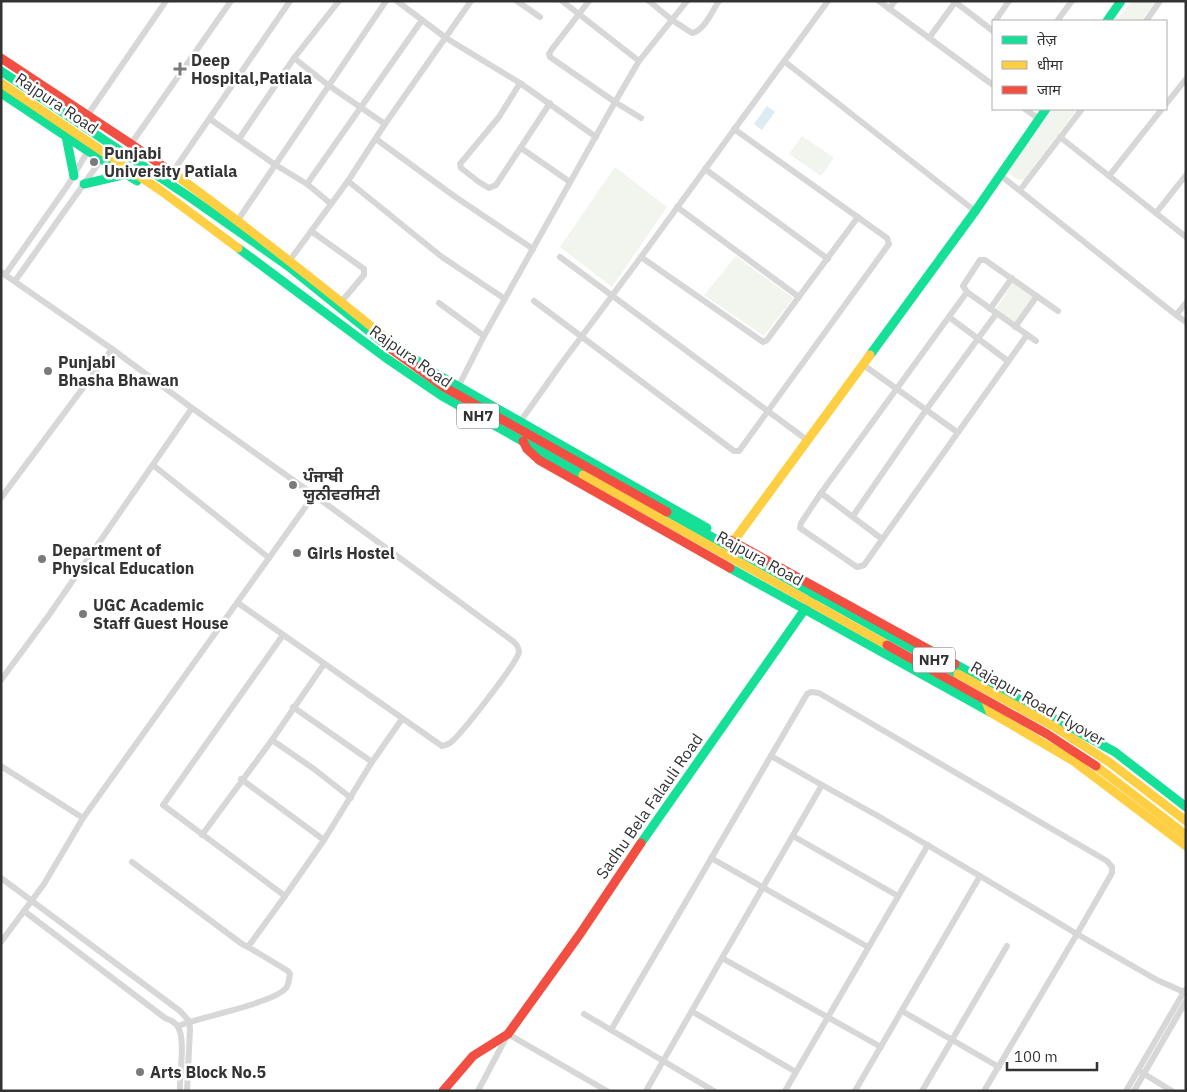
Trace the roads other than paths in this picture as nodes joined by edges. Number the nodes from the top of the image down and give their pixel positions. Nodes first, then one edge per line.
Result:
1 (166, 1) edge
2 (231, 1) edge
3 (290, 1) edge
4 (339, 1) edge
5 (386, 1) edge
6 (397, 1) edge
7 (471, 1) edge
8 (518, 1) edge
9 (562, 1) edge
10 (589, 1) edge
11 (649, 1) edge
12 (687, 1) edge
13 (719, 1) edge
14 (828, 1) edge
15 (879, 1) edge
16 (895, 1) edge
17 (1009, 1) edge
18 (1072, 1) edge
19 (1121, 1) edge
20 (1160, 1) edge
21 (955, 2) edge
22 (889, 9) junction
23 (580, 15) junction
24 (540, 17) dead end
25 (422, 20) junction
26 (672, 20) junction
27 (997, 20) edge
28 (1058, 20) edge
29 (1108, 20) edge
30 (1147, 20) edge
31 (992, 25) edge
32 (446, 38) junction
33 (929, 38) junction
34 (1, 58) edge
35 (294, 58) junction
36 (639, 61) junction
37 (784, 61) junction
38 (1, 71) edge
39 (1186, 79) edge
40 (1, 83) edge
41 (520, 83) junction
42 (992, 84) edge
43 (328, 86) junction
44 (1, 93) edge
45 (615, 102) junction
46 (550, 103) junction
47 (1167, 103) edge
48 (362, 108) junction
49 (1026, 110) edge
50 (1045, 110) edge
51 (1081, 110) edge
52 (1161, 110) edge
53 (86, 116) junction
54 (641, 118) dead end
55 (210, 119) junction
56 (1039, 119) junction
57 (385, 124) junction
58 (734, 129) junction
59 (66, 136) junction
60 (596, 137) junction
61 (1060, 137) junction
62 (376, 138) junction
63 (239, 139) junction
64 (131, 144) junction
65 (521, 148) junction
66 (89, 150) junction
67 (102, 158) junction
68 (274, 164) junction
69 (705, 169) junction
70 (172, 173) junction
71 (127, 174) junction
72 (1000, 175) junction
73 (1186, 175) edge
74 (74, 176) junction
75 (1109, 176) junction
76 (348, 181) junction
77 (570, 182) junction
78 (84, 184) junction
79 (307, 184) junction
80 (1020, 190) junction
81 (330, 203) junction
82 (677, 207) junction
83 (975, 211) junction
84 (1156, 213) junction
85 (858, 217) junction
86 (238, 220) junction
87 (311, 231) junction
88 (1186, 237) edge
89 (533, 249) junction
90 (560, 257) dead end
91 (641, 257) junction
92 (828, 259) junction
93 (290, 260) junction
94 (3, 274) edge
95 (1012, 278) junction
96 (16, 281) junction
97 (967, 292) junction
98 (613, 295) junction
99 (1037, 296) junction
100 (799, 297) junction
101 (505, 299) junction
102 (534, 301) dead end
103 (342, 302) junction
104 (1186, 302) edge
105 (439, 303) dead end
106 (990, 309) junction
107 (1058, 310) dead end
108 (996, 314) junction
109 (1176, 314) junction
110 (949, 317) junction
111 (1186, 322) edge
112 (1015, 327) junction
113 (1027, 335) junction
114 (484, 336) junction
115 (582, 336) junction
116 (978, 339) junction
117 (1036, 342) dead end
118 (387, 343) junction
119 (112, 349) junction
120 (1008, 361) junction
121 (862, 364) junction
122 (412, 377) junction
123 (458, 387) junction
124 (896, 389) junction
125 (192, 408) junction
126 (768, 410) junction
127 (926, 410) junction
128 (520, 422) junction
129 (957, 432) junction
130 (807, 440) junction
131 (523, 441) junction
132 (153, 465) junction
133 (821, 493) junction
134 (314, 495) junction
135 (1, 498) edge
136 (853, 516) junction
137 (882, 539) junction
138 (732, 544) junction
139 (725, 555) junction
140 (269, 558) junction
141 (815, 594) junction
142 (238, 603) junction
143 (807, 606) junction
144 (283, 635) junction
145 (324, 664) junction
146 (1, 680) edge
147 (986, 701) junction
148 (293, 707) junction
149 (990, 712) junction
150 (402, 719) junction
151 (1050, 730) junction
152 (272, 740) junction
153 (771, 756) junction
154 (372, 762) junction
155 (1, 766) edge
156 (242, 779) junction
157 (822, 785) junction
158 (351, 798) junction
159 (1186, 807) edge
160 (83, 818) junction
161 (1186, 821) edge
162 (202, 835) junction
163 (1186, 835) edge
164 (793, 836) junction
165 (324, 840) junction
166 (928, 845) junction
167 (1186, 846) edge
168 (711, 858) junction
169 (132, 862) dead end
170 (980, 876) junction
171 (1, 878) edge
172 (763, 887) junction
173 (285, 896) junction
174 (898, 896) junction
175 (32, 900) junction
176 (24, 911) junction
177 (1077, 934) junction
178 (1, 942) edge
179 (1006, 946) dead end
180 (248, 947) junction
181 (868, 947) junction
182 (722, 958) junction
183 (1185, 990) edge
184 (1186, 1002) edge
185 (902, 1011) junction
186 (692, 1012) junction
187 (584, 1014) dead end
188 (827, 1018) junction
189 (189, 1021) junction
190 (178, 1026) junction
191 (611, 1030) junction
192 (508, 1034) junction
193 (952, 1040) junction
194 (880, 1047) junction
195 (481, 1052) junction
196 (663, 1061) junction
197 (998, 1067) junction
198 (796, 1072) junction
199 (1141, 1072) junction
200 (180, 1091) edge
201 (187, 1091) edge
202 (443, 1091) edge
203 (450, 1091) edge
204 (478, 1091) edge
205 (607, 1091) edge
206 (646, 1091) edge
207 (714, 1091) edge
208 (785, 1091) edge
209 (855, 1091) edge
210 (922, 1091) edge
211 (984, 1091) edge
212 (1126, 1091) edge
213 (1134, 1091) edge
214 (1172, 1091) edge

1 - 53 street
2 - 64 street
3 - 55 street
4 - 35 street
5 - 43 street
6 - 25 street
7 - 32 street
8 - 24 street
9 - 23 street
10 - 23 street
11 - 26 street
12 - 26 street
13 - 26 street
14 - 37 street
15 - 22 street
16 - 22 street
17 - 27 street
18 - 28 street
19 - 29 main road
20 - 30 street
21 - 31 street
21 - 33 street
22 - 33 street
23 - 36 street
23 - 45 street
25 - 32 street
25 - 48 street
26 - 36 street
32 - 41 street
32 - 57 street
33 - 42 street
34 - 53 main road
35 - 43 street
35 - 63 street
36 - 45 street
37 - 58 street
37 - 83 street
38 - 118 main road, Rajpura Road / NH7
39 - 47 street
40 - 122 main road, Rajpura Road / NH7
41 - 46 street
41 - 65 street
43 - 48 street
43 - 68 street
44 - 59 main road
45 - 54 street
45 - 60 street
46 - 60 street
46 - 65 street
48 - 57 street
48 - 79 street
49 - 56 street
50 - 56 main road
51 - 61 street
52 - 75 street
53 - 64 main road
55 - 63 street
55 - 70 street
56 - 72 main road
57 - 62 street
58 - 69 street
58 - 85 street
59 - 66 main road
59 - 74 main road
60 - 77 street
61 - 75 street
61 - 80 street
62 - 76 street
62 - 89 street
63 - 68 street
64 - 70 main road
65 - 77 street
66 - 67 main road
66 - 74 street
67 - 71 main road
67 - 78 street
68 - 79 street
68 - 86 street
69 - 82 street
69 - 92 street
70 - 86 main road
71 - 78 main road
71 - 122 main road
72 - 80 street
72 - 83 main road
73 - 84 street
74 - 78 street
74 - 94 street
75 - 84 street
76 - 81 street
76 - 101 street
77 - 89 street
78 - 96 street
79 - 81 street
80 - 109 street
81 - 87 street
82 - 91 street
82 - 100 street
83 - 121 main road
84 - 88 street
85 - 92 street
85 - 126 street
86 - 93 main road
87 - 93 street
87 - 103 street
89 - 101 street
90 - 98 street
91 - 98 street
91 - 100 street
92 - 100 street
93 - 103 main road
94 - 96 street
95 - 97 street
95 - 99 street
95 - 106 street
96 - 119 street
97 - 106 street
97 - 110 street
98 - 115 street
98 - 126 street
99 - 107 street
99 - 112 street
101 - 114 street
102 - 115 street
103 - 118 main road
104 - 109 street
105 - 114 street
106 - 108 street
108 - 112 street
108 - 116 street
109 - 111 street
110 - 116 street
110 - 124 street
112 - 113 street
113 - 117 street
113 - 120 street
114 - 123 street
115 - 126 street
115 - 128 street
116 - 120 street
116 - 127 street
118 - 123 main road
118 - 138 main road, Rajpura Road / NH7
119 - 125 street
119 - 135 street
120 - 129 street
121 - 124 street
121 - 130 main road
122 - 131 main road, Rajpura Road / NH7
123 - 128 main road
124 - 127 street
124 - 133 street
125 - 132 street
125 - 134 street
126 - 130 street
127 - 129 street
127 - 136 street
128 - 138 main road
129 - 137 street
130 - 138 main road
131 - 139 main road, Rajpura Road / NH7
131 - 143 main road
132 - 140 street
132 - 146 street
133 - 136 street
133 - 137 street
134 - 140 street
134 - 150 street
136 - 137 street
138 - 139 main road
138 - 141 main road, Rajpura Road / NH7
138 - 159 main road
139 - 143 main road, Rajpura Road / NH7
140 - 142 street
141 - 143 main road, Sadhu Bela Falauli Road
141 - 151 main road, Rajapur Road Flyover / NH7
142 - 144 street
142 - 160 street
143 - 147 main road, Rajpura Road / NH7
143 - 149 main road
143 - 192 main road, Sadhu Bela Falauli Road
144 - 145 street
144 - 162 street
145 - 148 street
145 - 150 street
147 - 149 main road
147 - 151 main road, Rajapur Road Flyover / NH7
148 - 152 street
148 - 154 street
149 - 167 main road
150 - 154 street
151 - 161 main road, Rajapur Road Flyover / NH7
151 - 163 main road, Rajapur Road Flyover / NH7
152 - 156 street
152 - 158 street
153 - 157 street
153 - 168 street
153 - 177 street
154 - 158 street
155 - 160 street
156 - 162 street
156 - 165 street
157 - 164 street
157 - 166 street
158 - 165 street
160 - 175 street
162 - 173 street
164 - 172 street
164 - 174 street
165 - 173 street
166 - 170 street
166 - 174 street
168 - 172 street
168 - 191 street
169 - 180 street
170 - 177 street
170 - 185 street
171 - 175 street
172 - 181 street
172 - 182 street
173 - 180 street
174 - 181 street
175 - 176 street
175 - 189 street
176 - 178 street
176 - 190 street
177 - 183 street
177 - 197 street
179 - 193 street
180 - 189 street
181 - 188 street
182 - 186 street
182 - 188 street
183 - 199 street
184 - 199 street
185 - 193 street
185 - 194 street
186 - 196 street
186 - 198 street
187 - 191 street
188 - 194 street
188 - 198 street
189 - 190 street
189 - 201 street
190 - 200 street
191 - 196 street
192 - 195 main road
192 - 204 street
192 - 205 street
193 - 197 street
193 - 210 street
194 - 209 street
195 - 202 main road
195 - 203 main road
196 - 206 street
196 - 207 street
197 - 211 street
198 - 208 street
199 - 212 street
199 - 213 street
199 - 214 street

